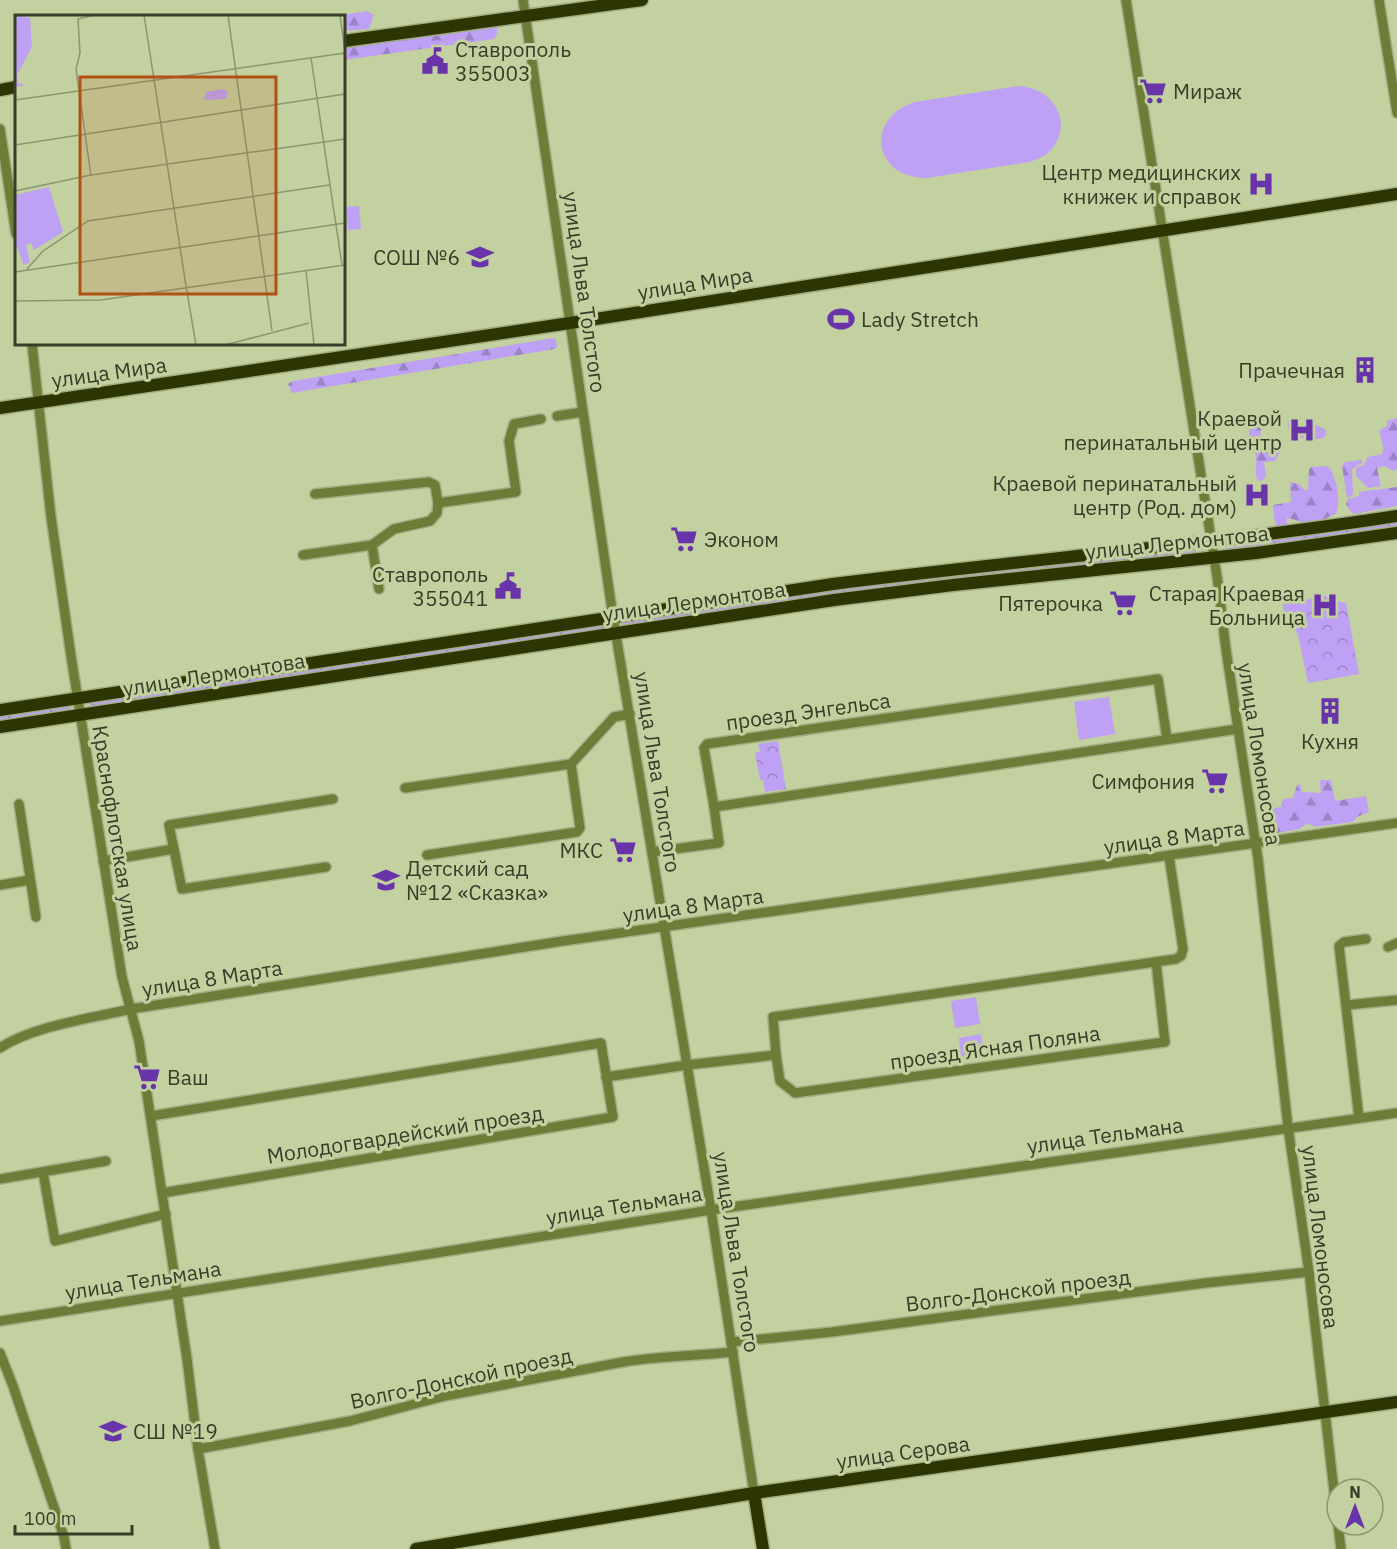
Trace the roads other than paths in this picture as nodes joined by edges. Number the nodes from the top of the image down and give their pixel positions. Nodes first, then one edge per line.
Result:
1 (523, 0) edge
2 (642, 0) edge
3 (1126, 0) edge
4 (1379, 0) edge
5 (525, 17) junction
6 (345, 41) edge
7 (15, 87) edge
8 (0, 90) edge
9 (1397, 113) edge
10 (0, 129) edge
11 (1397, 194) edge
12 (15, 227) edge
13 (1161, 230) junction
14 (570, 323) junction
15 (32, 345) edge
16 (39, 403) junction
17 (0, 408) edge
18 (583, 412) junction
19 (557, 416) dead end
20 (541, 419) dead end
21 (315, 494) dead end
22 (438, 502) junction
23 (1397, 516) edge
24 (1397, 532) edge
25 (1211, 542) junction
26 (372, 545) junction
27 (303, 555) dead end
28 (1214, 558) junction
29 (378, 589) dead end
30 (613, 617) junction
31 (615, 633) junction
32 (78, 697) junction
33 (0, 710) edge
34 (80, 713) junction
35 (630, 714) junction
36 (0, 727) edge
37 (1238, 729) junction
38 (1167, 739) junction
39 (571, 764) junction
40 (405, 788) dead end
41 (333, 800) dead end
42 (19, 804) dead end
43 (714, 807) junction
44 (1397, 823) edge
45 (1256, 843) junction
46 (174, 849) junction
47 (652, 852) junction
48 (427, 855) dead end
49 (1169, 856) junction
50 (103, 861) junction
51 (326, 867) dead end
52 (30, 880) junction
53 (0, 885) edge
54 (36, 917) dead end
55 (664, 927) junction
56 (1366, 939) dead end
57 (1156, 962) junction
58 (1397, 1000) edge
59 (1347, 1005) junction
60 (131, 1009) junction
61 (0, 1048) edge
62 (776, 1055) junction
63 (687, 1065) junction
64 (606, 1077) junction
65 (1397, 1113) edge
66 (151, 1116) junction
67 (1359, 1118) junction
68 (1288, 1127) junction
69 (106, 1161) dead end
70 (43, 1172) junction
71 (0, 1179) edge
72 (162, 1193) junction
73 (711, 1210) junction
74 (166, 1214) junction
75 (1309, 1272) junction
76 (177, 1292) junction
77 (0, 1321) edge
78 (732, 1347) junction
79 (0, 1353) edge
80 (1397, 1402) edge
81 (1324, 1412) junction
82 (198, 1449) junction
83 (1332, 1477) edge
84 (754, 1493) junction
85 (66, 1549) edge
86 (215, 1549) edge
87 (416, 1549) edge
88 (763, 1549) edge

1 - 5 street, улица Льва Толстого
2 - 5 main road
3 - 13 street, улица Ломоносова
4 - 9 street
5 - 6 main road
5 - 14 street, улица Льва Толстого
7 - 8 main road
10 - 12 street
11 - 13 main road, улица Мира
13 - 14 main road, улица Мира
13 - 25 street, улица Ломоносова
14 - 16 main road, улица Мира
14 - 18 street, улица Льва Толстого
15 - 16 street, Краснофлотская улица
16 - 17 main road, улица Мира
16 - 32 street, Краснофлотская улица
18 - 19 street
18 - 30 street, улица Льва Толстого
20 - 22 street
21 - 22 street
22 - 26 street
23 - 25 main road, улица Лермонтова
24 - 28 main road, улица Лермонтова
25 - 28 street, улица Ломоносова
25 - 30 main road, улица Лермонтова
26 - 27 street
26 - 29 street
28 - 31 main road, улица Лермонтова
28 - 37 street, улица Ломоносова
30 - 31 street, улица Льва Толстого
30 - 32 main road, улица Лермонтова
31 - 34 main road, улица Лермонтова
31 - 35 street, улица Льва Толстого
32 - 33 main road, улица Лермонтова
32 - 34 street, Краснофлотская улица
34 - 36 main road, улица Лермонтова
34 - 50 street, Краснофлотская улица
35 - 39 street
35 - 47 street, улица Льва Толстого
37 - 38 street
37 - 45 street, улица Ломоносова
38 - 43 street
38 - 43 street, проезд Энгельса
39 - 40 street
39 - 48 street
41 - 46 street
42 - 52 street
43 - 47 street
44 - 45 street, улица 8 Марта
45 - 49 street, улица 8 Марта
45 - 68 street, улица Ломоносова
46 - 50 street
46 - 51 street
47 - 55 street, улица Льва Толстого
49 - 55 street, улица 8 Марта
49 - 57 street, проезд Ясная Поляна
50 - 60 street, Краснофлотская улица
52 - 53 street
52 - 54 street
55 - 60 street, улица 8 Марта
55 - 63 street, улица Льва Толстого
56 - 59 street
57 - 62 street, проезд Ясная Поляна
57 - 62 street, проезд Ясная Поляна
58 - 59 street
59 - 67 street
60 - 61 street, улица 8 Марта
60 - 66 street, Краснофлотская улица
62 - 63 street
63 - 64 street
63 - 73 street, улица Льва Толстого
64 - 66 street, Молодогвардейский проезд
64 - 72 street, Молодогвардейский проезд
65 - 67 street, улица Тельмана
66 - 72 street, Краснофлотская улица
67 - 68 street, улица Тельмана
68 - 73 street, улица Тельмана
68 - 75 street, улица Ломоносова
69 - 70 street
70 - 71 street
70 - 74 street
72 - 74 street, Краснофлотская улица
73 - 76 street, улица Тельмана
73 - 78 street, улица Льва Толстого
74 - 76 street, Краснофлотская улица
75 - 78 street, Волго-Донской проезд
75 - 81 street, улица Ломоносова
76 - 77 street, улица Тельмана
76 - 82 street, Краснофлотская улица
78 - 82 street, Волго-Донской проезд
78 - 84 street, улица Льва Толстого
79 - 85 street
80 - 81 main road, улица Серова
81 - 83 street, улица Ломоносова
81 - 84 main road, улица Серова
82 - 86 street, Краснофлотская улица
84 - 87 main road, улица Серова
84 - 88 main road, улица Льва Толстого

